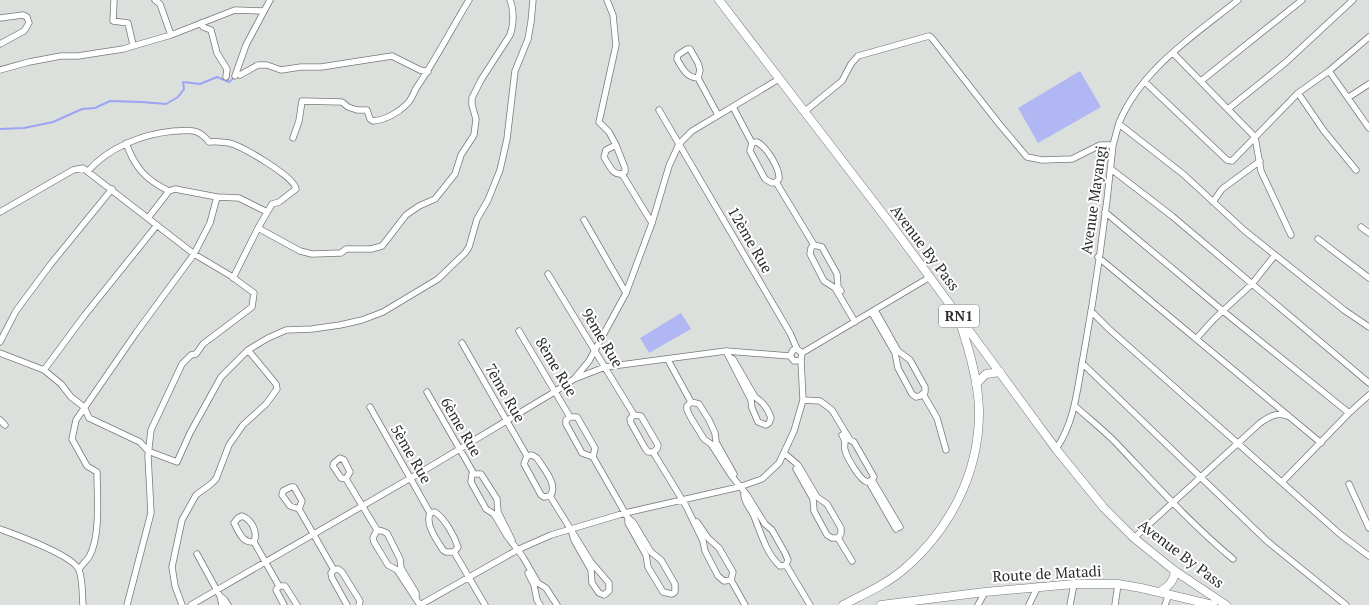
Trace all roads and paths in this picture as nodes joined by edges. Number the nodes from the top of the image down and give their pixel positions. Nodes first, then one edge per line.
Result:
1 (114, 0) edge
2 (155, 0) edge
3 (270, 0) edge
4 (469, 0) edge
5 (510, 0) edge
6 (533, 0) edge
7 (607, 0) edge
8 (719, 0) edge
9 (1238, 0) edge
10 (1302, 0) edge
11 (1353, 0) edge
12 (264, 11) junction
13 (0, 18) edge
14 (201, 23) junction
15 (171, 35) junction
16 (1369, 37) edge
17 (0, 44) edge
18 (133, 45) junction
19 (1173, 53) junction
20 (0, 70) edge
21 (1329, 71) junction
22 (428, 72) junction
23 (226, 77) dead end
24 (698, 78) junction
25 (779, 79) junction
26 (1201, 81) junction
27 (1145, 82) junction
28 (1369, 84) edge
29 (1298, 93) junction
30 (1349, 97) junction
31 (733, 107) junction
32 (1228, 109) junction
33 (658, 110) dead end
34 (804, 112) junction
35 (718, 115) junction
36 (1119, 124) junction
37 (1369, 128) edge
38 (1255, 137) junction
39 (293, 138) dead end
40 (126, 143) junction
41 (752, 143) junction
42 (680, 144) junction
43 (616, 145) junction
44 (1113, 145) junction
45 (1260, 161) junction
46 (1111, 169) junction
47 (1356, 170) dead end
48 (88, 171) junction
49 (622, 174) junction
50 (776, 182) junction
51 (112, 189) junction
52 (169, 191) junction
53 (217, 197) junction
54 (1213, 202) junction
55 (0, 212) edge
56 (267, 212) junction
57 (1104, 212) junction
58 (148, 218) junction
59 (584, 220) dead end
60 (652, 223) junction
61 (157, 225) junction
62 (1361, 227) dead end
63 (258, 228) junction
64 (1369, 233) edge
65 (1291, 235) dead end
66 (1318, 239) dead end
67 (814, 245) junction
68 (194, 254) junction
69 (1275, 256) junction
70 (1098, 257) junction
71 (548, 274) dead end
72 (930, 276) junction
73 (234, 278) junction
74 (1369, 278) edge
75 (1252, 284) junction
76 (837, 287) junction
77 (626, 293) junction
78 (873, 311) junction
79 (955, 311) junction
80 (1091, 311) junction
81 (1224, 311) junction
82 (857, 321) junction
83 (1369, 327) edge
84 (519, 331) dead end
85 (1196, 339) junction
86 (0, 342) edge
87 (462, 344) dead end
88 (594, 349) junction
89 (797, 349) junction
90 (248, 350) junction
91 (0, 353) edge
92 (802, 353) junction
93 (728, 354) junction
94 (790, 356) junction
95 (899, 356) junction
96 (668, 360) junction
97 (801, 360) junction
98 (1082, 363) junction
99 (605, 367) junction
100 (44, 370) junction
101 (1000, 372) junction
102 (574, 379) junction
103 (1369, 383) edge
104 (976, 384) junction
105 (556, 391) junction
106 (427, 392) dead end
107 (922, 395) junction
108 (1369, 395) edge
109 (753, 398) junction
110 (691, 402) junction
111 (802, 402) junction
112 (1075, 406) junction
113 (84, 407) junction
114 (370, 407) dead end
115 (1349, 413) junction
116 (634, 415) junction
117 (1289, 416) junction
118 (570, 417) junction
119 (933, 417) dead end
120 (507, 421) junction
121 (848, 441) junction
122 (713, 443) junction
123 (1238, 443) junction
124 (1320, 443) junction
125 (460, 449) junction
126 (1056, 449) junction
127 (946, 450) dead end
128 (148, 451) junction
129 (653, 452) junction
130 (784, 453) junction
131 (527, 456) junction
132 (592, 457) junction
133 (474, 474) junction
134 (410, 478) junction
135 (1200, 478) junction
136 (346, 479) dead end
137 (871, 481) junction
138 (1282, 482) junction
139 (1349, 484) dead end
140 (739, 487) junction
141 (550, 496) junction
142 (815, 498) junction
143 (684, 503) junction
144 (1172, 503) junction
145 (362, 506) junction
146 (299, 509) dead end
147 (430, 513) junction
148 (496, 513) junction
149 (627, 515) junction
150 (762, 526) junction
151 (898, 528) dead end
152 (1369, 528) edge
153 (0, 529) edge
154 (376, 530) junction
155 (571, 531) junction
156 (313, 534) junction
157 (838, 538) junction
158 (1134, 538) junction
159 (706, 539) junction
160 (254, 542) junction
161 (454, 552) junction
162 (518, 552) junction
163 (648, 553) junction
164 (196, 554) dead end
165 (1369, 556) edge
166 (1233, 558) dead end
167 (852, 561) dead end
168 (266, 563) junction
169 (786, 565) junction
170 (593, 568) dead end
171 (79, 569) junction
172 (399, 569) junction
173 (334, 570) junction
174 (1175, 571) junction
175 (469, 577) junction
176 (731, 580) junction
177 (536, 584) junction
178 (1074, 584) junction
179 (1118, 584) junction
180 (279, 586) junction
181 (1038, 586) junction
182 (985, 592) junction
183 (1165, 593) junction
184 (218, 594) junction
185 (938, 601) edge
186 (419, 604) edge
187 (82, 605) edge
188 (128, 605) edge
189 (182, 605) edge
190 (191, 605) edge
191 (222, 605) edge
192 (228, 605) edge
193 (284, 605) edge
194 (297, 605) edge
195 (347, 605) edge
196 (359, 605) edge
197 (485, 605) edge
198 (540, 605) edge
199 (557, 605) edge
200 (745, 605) edge
201 (810, 605) edge
202 (843, 605) edge
203 (886, 605) edge
204 (978, 605) edge
205 (1029, 605) edge
206 (1070, 605) edge
207 (1115, 605) edge
208 (1165, 605) edge
209 (1212, 605) edge
210 (1226, 605) edge
211 (1346, 605) edge

1 - 18 street
2 - 15 street
3 - 12 street
4 - 22 street
5 - 63 street
6 - 90 street
7 - 43 street
8 - 25 highway, Avenue By Pass / RN1
9 - 19 street, Avenue Mayangi
10 - 26 street
11 - 32 street
12 - 14 street
12 - 22 street
13 - 17 street
14 - 15 street
14 - 23 street
15 - 18 street
16 - 21 street
18 - 20 street
19 - 26 street
19 - 27 street, Avenue Mayangi
21 - 29 street
21 - 30 street
22 - 39 street
24 - 24 street
24 - 35 street
25 - 31 street
25 - 34 highway, Avenue By Pass / RN1
26 - 32 street
27 - 36 street, Avenue Mayangi
27 - 38 street
28 - 30 street
29 - 38 street
29 - 47 street
30 - 37 street
31 - 35 street
31 - 41 street
32 - 38 street
33 - 42 street, 12ème Rue
34 - 44 street
34 - 72 highway, Avenue By Pass / RN1
35 - 42 street
36 - 44 street, Avenue Mayangi
36 - 54 street
38 - 45 street
40 - 48 street
40 - 52 street
40 - 56 street
41 - 50 street
41 - 50 street
42 - 60 street
42 - 89 street, 12ème Rue
43 - 49 street
43 - 49 street
44 - 46 street, Avenue Mayangi
45 - 54 street
45 - 65 street
46 - 57 street, Avenue Mayangi
46 - 75 street
48 - 51 street
48 - 55 street
49 - 60 street
50 - 67 street
51 - 58 street
51 - 86 street
52 - 53 street
52 - 58 street
53 - 56 street
53 - 68 street
54 - 69 street
56 - 63 street
57 - 70 street, Avenue Mayangi
57 - 81 street
58 - 61 street
59 - 77 street
60 - 77 street
61 - 68 street
61 - 100 street
62 - 64 street
63 - 73 street
66 - 74 street
67 - 76 street
67 - 76 street
68 - 73 street
68 - 113 street
69 - 75 street
69 - 83 street
70 - 80 street, Avenue Mayangi
70 - 85 street
71 - 88 street, 9ème Rue
72 - 78 street
72 - 79 highway, Avenue By Pass / RN1
73 - 128 street
75 - 81 street
75 - 103 street
76 - 82 street
77 - 88 street
78 - 82 street
78 - 95 street
79 - 101 highway, Avenue By Pass / RN1
79 - 104 highway
80 - 98 street, Avenue Mayangi
80 - 123 street
81 - 85 street
81 - 115 street
82 - 92 street
84 - 105 street, 8ème Rue
85 - 117 street
87 - 120 street, 7ème Rue
88 - 99 street, 9ème Rue
88 - 102 street
89 - 92 street
89 - 94 street
90 - 128 street
90 - 189 street
91 - 100 street
92 - 97 street
93 - 94 street
93 - 96 street
93 - 109 street
94 - 97 street
95 - 107 street
95 - 107 street
96 - 99 street
96 - 110 street
97 - 111 street
98 - 112 street, Avenue Mayangi
98 - 135 street
99 - 102 street
99 - 116 street, 9ème Rue
100 - 113 street
101 - 104 highway
101 - 126 highway, Avenue By Pass / RN1
102 - 105 street
104 - 202 highway
105 - 118 street, 8ème Rue
105 - 120 street
106 - 125 street, 6ème Rue
107 - 119 street
107 - 127 street
108 - 115 street
109 - 109 street
110 - 122 street
110 - 122 street
111 - 121 street
111 - 130 street
112 - 126 street, Avenue Mayangi
112 - 144 street
113 - 128 street
113 - 171 street
114 - 134 street, 5ème Rue
115 - 124 street
116 - 129 street
116 - 129 street
117 - 123 street
117 - 124 street
118 - 132 street
118 - 132 street
120 - 125 street
120 - 131 street, 7ème Rue
121 - 137 street
121 - 137 street
122 - 140 street
123 - 135 street
123 - 138 street
124 - 138 street
125 - 133 street, 6ème Rue
125 - 134 street
126 - 158 highway, Avenue By Pass / RN1
128 - 188 street
129 - 143 street
130 - 140 street
130 - 142 street
131 - 141 street
131 - 141 street
132 - 149 street
133 - 148 street
133 - 148 street
134 - 145 street
134 - 147 street, 5ème Rue
135 - 144 street
135 - 211 street
136 - 145 street
137 - 151 street
138 - 165 street
139 - 152 street
140 - 143 street
140 - 150 street
141 - 155 street
142 - 157 street
142 - 157 street
143 - 149 street
143 - 159 street
144 - 158 street
144 - 166 street
145 - 154 street
145 - 156 street
146 - 156 street
147 - 161 street
147 - 161 street
148 - 162 street
149 - 155 street
149 - 163 street
150 - 169 street
150 - 169 street
153 - 171 street
154 - 172 street
154 - 172 street
155 - 162 street
155 - 170 street
156 - 168 street
156 - 173 street
157 - 167 street
158 - 174 highway, Avenue By Pass / RN1
159 - 176 street
159 - 176 street
160 - 160 street
160 - 168 street
161 - 175 street
162 - 175 street
162 - 177 street
163 - 163 street
164 - 184 street
168 - 180 street
168 - 184 street
169 - 201 street
171 - 187 street
172 - 186 street
173 - 195 street
173 - 196 street
174 - 183 highway
174 - 210 highway, Avenue By Pass / RN1
175 - 186 street
175 - 197 street
176 - 200 street
177 - 198 street
177 - 199 street
178 - 179 highway, Route de Matadi
178 - 181 highway, Route de Matadi
178 - 206 street
179 - 183 highway, Route de Matadi
179 - 207 street
180 - 193 street
180 - 194 street
181 - 182 highway, Route de Matadi
181 - 205 street
182 - 185 highway, Route de Matadi
182 - 204 street
183 - 208 street
183 - 209 highway, Route de Matadi
184 - 190 street
184 - 191 street
184 - 192 street
185 - 203 highway, Route de Matadi

